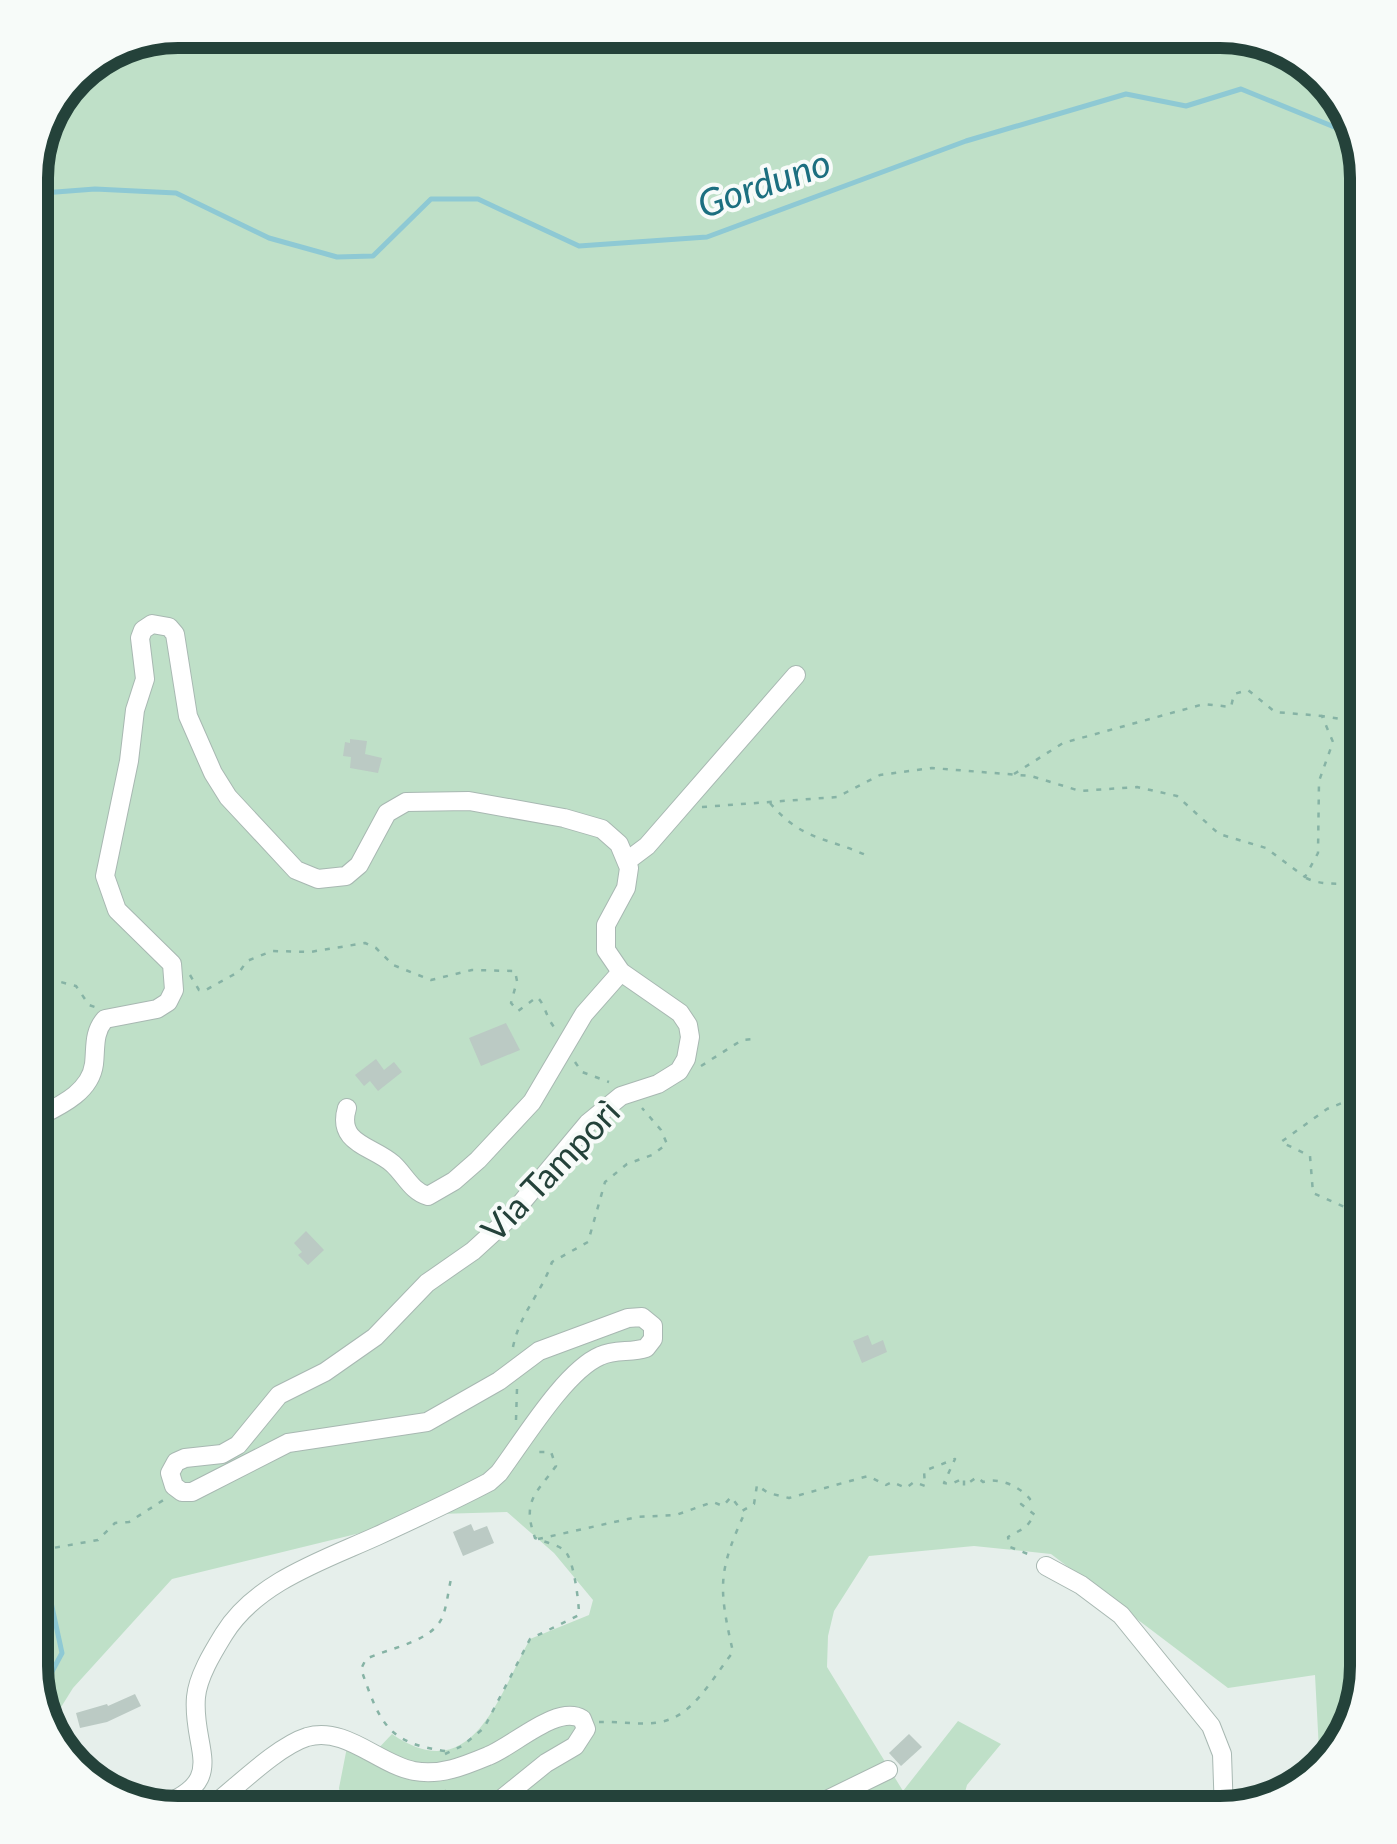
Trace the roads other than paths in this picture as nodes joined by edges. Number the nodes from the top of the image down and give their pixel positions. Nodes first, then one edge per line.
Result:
1 (796, 675) dead end
2 (628, 861) junction
3 (621, 972) junction
4 (347, 1108) dead end
5 (48, 1111) edge
6 (1046, 1566) road end
7 (888, 1770) dead end
8 (180, 1796) edge
9 (224, 1796) edge
10 (505, 1796) edge
11 (835, 1796) edge
12 (1223, 1796) edge

1 - 2 street
2 - 3 street
2 - 5 street
3 - 4 street
3 - 8 street, Via Tamporì
6 - 12 street
7 - 11 street
9 - 10 street

